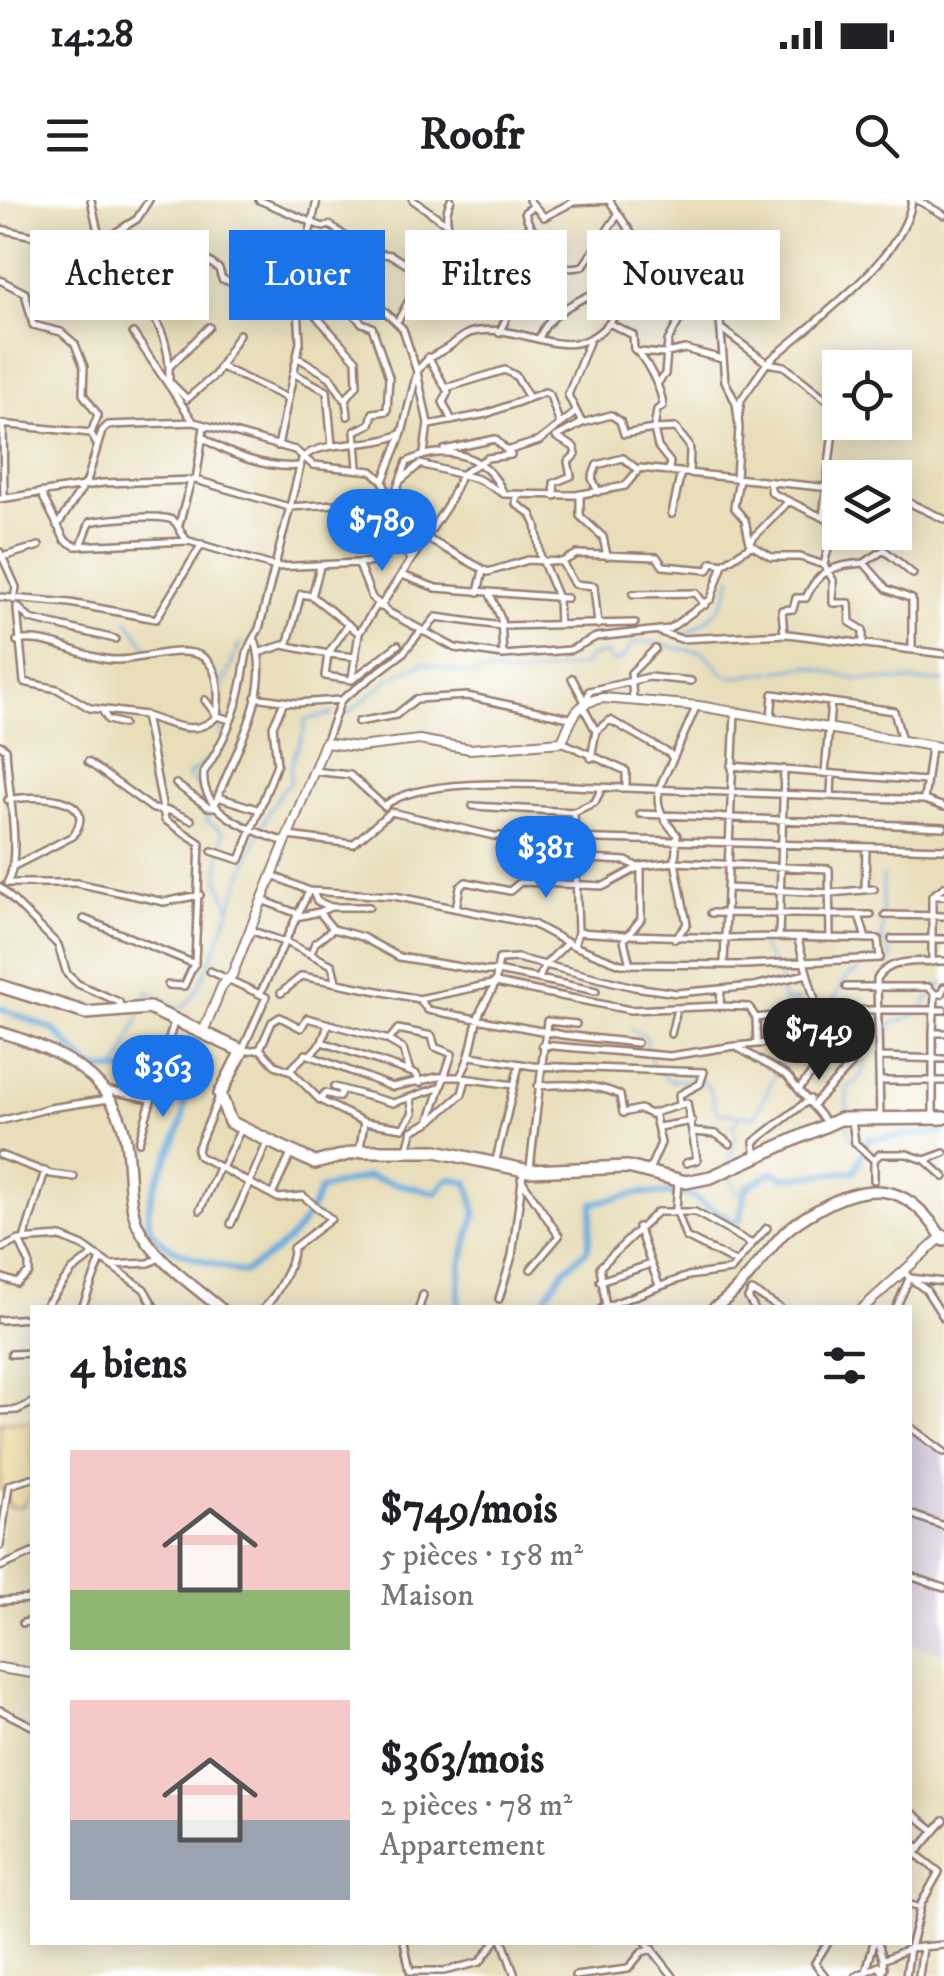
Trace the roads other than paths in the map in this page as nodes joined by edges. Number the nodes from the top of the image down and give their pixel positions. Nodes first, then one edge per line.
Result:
1 (91, 200) edge
2 (149, 200) edge
3 (317, 200) edge
4 (413, 200) edge
5 (451, 200) edge
6 (610, 200) edge
7 (914, 200) edge
8 (264, 202) edge
9 (531, 203) edge
10 (617, 216) junction
11 (944, 216) edge
12 (312, 222) junction
13 (449, 226) junction
14 (0, 229) edge
15 (96, 230) edge
16 (121, 230) edge
17 (310, 230) edge
18 (450, 230) edge
19 (533, 230) edge
20 (629, 230) edge
21 (30, 236) edge
22 (209, 262) edge
23 (405, 264) edge
24 (567, 266) edge
25 (0, 280) edge
26 (229, 281) edge
27 (587, 299) edge
28 (405, 306) edge
29 (385, 309) edge
30 (157, 320) edge
31 (301, 320) edge
32 (321, 320) edge
33 (359, 320) edge
34 (398, 320) junction
35 (506, 320) edge
36 (611, 320) edge
37 (677, 320) edge
38 (720, 320) edge
39 (609, 323) junction
40 (209, 327) dead end
41 (723, 330) junction
42 (133, 333) dead end
43 (499, 333) junction
44 (239, 334) dead end
45 (593, 338) junction
46 (540, 340) junction
47 (639, 352) junction
48 (667, 354) junction
49 (296, 357) junction
50 (428, 357) junction
51 (722, 359) junction
52 (767, 363) junction
53 (170, 367) junction
54 (221, 367) junction
55 (417, 372) junction
56 (292, 373) junction
57 (657, 384) junction
58 (170, 386) junction
59 (446, 388) junction
60 (568, 395) junction
61 (285, 398) junction
62 (529, 398) junction
63 (551, 399) junction
64 (346, 402) junction
65 (576, 412) junction
66 (98, 416) junction
67 (348, 416) dead end
68 (738, 421) junction
69 (194, 422) junction
70 (452, 422) junction
71 (558, 422) junction
72 (582, 423) junction
73 (1, 424) edge
74 (428, 424) junction
75 (108, 425) junction
76 (204, 427) junction
77 (654, 430) junction
78 (548, 431) junction
79 (91, 433) junction
80 (402, 433) junction
81 (556, 436) junction
82 (203, 437) junction
83 (97, 446) junction
84 (278, 446) junction
85 (332, 446) junction
86 (356, 446) junction
87 (510, 450) junction
88 (442, 452) junction
89 (424, 454) junction
90 (305, 456) junction
91 (830, 460) edge
92 (480, 463) junction
93 (300, 465) junction
94 (358, 467) junction
95 (638, 469) junction
96 (670, 470) junction
97 (685, 472) junction
98 (462, 474) junction
99 (738, 479) junction
100 (193, 480) junction
101 (384, 481) junction
102 (400, 481) junction
103 (769, 482) junction
104 (85, 485) junction
105 (822, 487) edge
106 (598, 492) junction
107 (41, 493) junction
108 (504, 494) junction
109 (580, 494) junction
110 (517, 496) junction
111 (556, 496) junction
112 (2, 498) edge
113 (391, 498) junction
114 (789, 501) junction
115 (912, 504) edge
116 (289, 506) junction
117 (672, 514) dead end
118 (822, 517) edge
119 (944, 519) edge
120 (57, 526) junction
121 (178, 528) junction
122 (388, 537) junction
123 (426, 538) junction
124 (188, 541) junction
125 (202, 544) junction
126 (750, 544) junction
127 (39, 546) dead end
128 (82, 547) junction
129 (829, 550) edge
130 (1, 556) edge
131 (607, 556) junction
132 (411, 560) junction
133 (542, 561) junction
134 (562, 562) junction
135 (864, 563) junction
136 (724, 564) junction
137 (358, 565) junction
138 (320, 566) junction
139 (273, 567) junction
140 (826, 567) junction
141 (483, 570) junction
142 (913, 574) dead end
143 (402, 575) junction
144 (478, 592) junction
145 (490, 594) junction
146 (633, 594) dead end
147 (312, 596) junction
148 (0, 597) edge
149 (558, 598) junction
150 (567, 598) dead end
151 (16, 600) junction
152 (705, 605) junction
153 (378, 606) junction
154 (17, 609) junction
155 (635, 623) dead end
156 (596, 625) junction
157 (347, 626) junction
158 (501, 626) junction
159 (559, 626) junction
160 (422, 631) junction
161 (359, 632) junction
162 (660, 632) junction
163 (784, 634) junction
164 (596, 636) junction
165 (254, 637) junction
166 (116, 639) dead end
167 (17, 641) junction
168 (863, 642) junction
169 (398, 644) dead end
170 (286, 646) junction
171 (912, 648) junction
172 (656, 649) dead end
173 (258, 653) junction
174 (328, 654) junction
175 (944, 654) edge
176 (503, 656) junction
177 (356, 657) junction
178 (572, 678) dead end
179 (352, 680) junction
180 (690, 681) dead end
181 (629, 684) junction
182 (354, 688) junction
183 (255, 696) junction
184 (633, 699) junction
185 (205, 700) dead end
186 (341, 700) junction
187 (831, 701) junction
188 (284, 702) junction
189 (584, 704) junction
190 (697, 705) junction
191 (102, 709) junction
192 (735, 712) junction
193 (145, 715) junction
194 (219, 717) junction
195 (570, 718) junction
196 (770, 719) junction
197 (231, 720) junction
198 (358, 722) dead end
199 (122, 724) dead end
200 (829, 727) junction
201 (596, 731) junction
202 (901, 737) junction
203 (562, 742) junction
204 (325, 744) junction
205 (932, 744) junction
206 (0, 745) edge
207 (944, 748) edge
208 (591, 758) junction
209 (672, 759) junction
210 (88, 762) dead end
211 (731, 766) junction
212 (784, 770) junction
213 (313, 771) junction
214 (828, 774) junction
215 (926, 782) junction
216 (176, 784) dead end
217 (602, 788) junction
218 (626, 788) junction
219 (658, 790) junction
220 (731, 790) junction
221 (782, 792) junction
222 (830, 794) junction
223 (8, 800) junction
224 (924, 800) junction
225 (213, 804) junction
226 (473, 806) dead end
227 (944, 807) edge
228 (386, 809) junction
229 (164, 810) junction
230 (260, 810) junction
231 (574, 812) junction
232 (640, 814) dead end
233 (660, 814) junction
234 (730, 817) junction
235 (191, 820) dead end
236 (782, 820) junction
237 (944, 828) edge
238 (256, 832) junction
239 (522, 835) junction
240 (574, 835) junction
241 (286, 839) junction
242 (677, 840) junction
243 (730, 841) junction
244 (782, 842) junction
245 (866, 848) junction
246 (944, 849) edge
247 (212, 851) dead end
248 (548, 858) junction
249 (574, 860) junction
250 (674, 862) junction
251 (728, 865) junction
252 (14, 866) junction
253 (640, 867) junction
254 (779, 868) junction
255 (272, 875) junction
256 (520, 882) junction
257 (574, 885) junction
258 (4, 886) edge
259 (944, 887) edge
260 (727, 888) junction
261 (874, 889) dead end
262 (779, 890) junction
263 (311, 891) junction
264 (865, 891) junction
265 (831, 892) junction
266 (200, 894) junction
267 (932, 896) junction
268 (944, 896) edge
269 (262, 900) junction
270 (331, 906) junction
271 (370, 907) dead end
272 (456, 908) junction
273 (319, 912) junction
274 (711, 912) dead end
275 (726, 913) junction
276 (778, 914) junction
277 (830, 915) junction
278 (859, 915) junction
279 (871, 915) dead end
280 (885, 915) dead end
281 (297, 916) junction
282 (931, 916) junction
283 (944, 916) edge
284 (84, 919) dead end
285 (333, 929) junction
286 (250, 930) junction
287 (578, 932) junction
288 (627, 935) junction
289 (779, 937) junction
290 (724, 938) junction
291 (830, 938) junction
292 (675, 939) junction
293 (866, 939) junction
294 (892, 939) dead end
295 (931, 939) junction
296 (944, 939) edge
297 (798, 940) junction
298 (284, 942) junction
299 (571, 944) junction
300 (311, 953) junction
301 (944, 961) edge
302 (932, 962) junction
303 (804, 963) junction
304 (194, 964) junction
305 (548, 964) junction
306 (630, 965) junction
307 (724, 966) junction
308 (563, 968) junction
309 (497, 970) junction
310 (210, 971) dead end
311 (807, 974) junction
312 (539, 979) junction
313 (228, 980) junction
314 (336, 981) junction
315 (496, 983) junction
316 (560, 983) junction
317 (168, 984) dead end
318 (0, 986) edge
319 (944, 986) edge
320 (846, 987) dead end
321 (879, 987) junction
322 (720, 988) junction
323 (596, 991) dead end
324 (934, 991) junction
325 (281, 993) dead end
326 (260, 994) junction
327 (419, 1000) junction
328 (720, 1006) junction
329 (122, 1009) junction
330 (846, 1010) dead end
331 (880, 1010) junction
332 (934, 1010) junction
333 (944, 1010) edge
334 (677, 1012) junction
335 (789, 1014) dead end
336 (478, 1018) junction
337 (756, 1018) junction
338 (175, 1019) junction
339 (576, 1024) dead end
340 (328, 1025) junction
341 (545, 1031) junction
342 (0, 1032) edge
343 (203, 1032) junction
344 (933, 1033) junction
345 (671, 1034) dead end
346 (944, 1034) edge
347 (389, 1040) junction
348 (322, 1042) junction
349 (623, 1042) junction
350 (637, 1043) dead end
351 (542, 1044) junction
352 (756, 1044) junction
353 (735, 1046) junction
354 (788, 1047) dead end
355 (260, 1050) junction
356 (242, 1051) junction
357 (622, 1053) junction
358 (310, 1055) junction
359 (471, 1056) junction
360 (880, 1057) junction
361 (931, 1059) junction
362 (944, 1060) edge
363 (852, 1064) dead end
364 (520, 1065) junction
365 (539, 1067) junction
366 (290, 1070) junction
367 (410, 1072) junction
368 (446, 1076) junction
369 (463, 1078) junction
370 (880, 1081) junction
371 (933, 1081) junction
372 (944, 1081) edge
373 (420, 1083) junction
374 (514, 1084) junction
375 (444, 1085) junction
376 (538, 1086) junction
377 (800, 1088) junction
378 (104, 1089) junction
379 (220, 1094) junction
380 (110, 1099) junction
381 (151, 1099) junction
382 (320, 1100) junction
383 (411, 1100) junction
384 (812, 1102) junction
385 (680, 1104) junction
386 (654, 1113) junction
387 (938, 1118) edge
388 (692, 1120) junction
389 (848, 1120) junction
390 (0, 1121) edge
391 (364, 1122) junction
392 (429, 1122) junction
393 (880, 1122) junction
394 (827, 1125) junction
395 (659, 1127) junction
396 (240, 1130) junction
397 (694, 1132) junction
398 (139, 1142) dead end
399 (268, 1143) junction
400 (730, 1144) dead end
401 (360, 1150) junction
402 (407, 1150) junction
403 (944, 1153) edge
404 (291, 1154) junction
405 (0, 1155) edge
406 (757, 1158) junction
407 (874, 1160) junction
408 (926, 1160) junction
409 (686, 1163) dead end
410 (495, 1164) junction
411 (220, 1169) junction
412 (649, 1170) junction
413 (45, 1171) junction
414 (525, 1174) junction
415 (944, 1176) edge
416 (74, 1177) dead end
417 (874, 1180) dead end
418 (249, 1183) junction
419 (677, 1189) junction
420 (272, 1195) junction
421 (676, 1209) junction
422 (200, 1210) dead end
423 (231, 1224) dead end
424 (638, 1227) junction
425 (767, 1228) dead end
426 (943, 1238) edge
427 (22, 1240) junction
428 (0, 1241) edge
429 (12, 1244) junction
430 (752, 1244) junction
431 (83, 1246) junction
432 (0, 1249) edge
433 (94, 1254) junction
434 (161, 1257) junction
435 (86, 1258) junction
436 (101, 1259) junction
437 (737, 1263) junction
438 (651, 1264) junction
439 (108, 1265) junction
440 (532, 1268) dead end
441 (907, 1275) junction
442 (0, 1277) edge
443 (600, 1281) junction
444 (944, 1282) edge
445 (659, 1285) junction
446 (422, 1295) dead end
447 (500, 1300) dead end
448 (47, 1305) edge
449 (83, 1305) edge
450 (153, 1305) edge
451 (217, 1305) edge
452 (266, 1305) edge
453 (420, 1305) edge
454 (605, 1305) edge
455 (610, 1305) edge
456 (718, 1305) edge
457 (752, 1305) edge
458 (775, 1305) edge
459 (867, 1305) edge
460 (897, 1305) edge
461 (30, 1318) edge
462 (944, 1318) edge
463 (0, 1320) edge
464 (30, 1353) edge
465 (12, 1354) dead end
466 (30, 1404) edge
467 (0, 1410) edge
468 (912, 1428) edge
469 (944, 1452) edge
470 (30, 1478) edge
471 (912, 1515) edge
472 (944, 1526) edge
473 (0, 1546) edge
474 (30, 1554) edge
475 (0, 1567) edge
476 (912, 1577) edge
477 (944, 1588) edge
478 (30, 1598) edge
479 (0, 1601) edge
480 (30, 1622) edge
481 (23, 1624) dead end
482 (0, 1668) edge
483 (30, 1673) edge
484 (0, 1710) edge
485 (30, 1725) edge
486 (912, 1816) edge
487 (944, 1820) edge
488 (936, 1831) junction
489 (912, 1842) edge
490 (918, 1851) junction
491 (912, 1858) edge
492 (912, 1906) edge
493 (920, 1908) junction
494 (912, 1940) edge
495 (405, 1945) edge
496 (493, 1945) edge
497 (503, 1945) edge
498 (649, 1945) edge
499 (826, 1945) edge
500 (875, 1945) edge
501 (877, 1945) edge
502 (911, 1945) edge
503 (944, 1945) edge
504 (910, 1948) junction
505 (923, 1948) junction
506 (653, 1949) junction
507 (883, 1960) junction
508 (884, 1968) junction
509 (866, 1972) junction
510 (515, 1976) edge
511 (575, 1976) edge
512 (673, 1976) edge
513 (826, 1976) edge
514 (856, 1976) edge
515 (885, 1976) edge
516 (906, 1976) edge
517 (919, 1976) edge

1 - 15 street
2 - 16 street
3 - 12 street
4 - 13 street
5 - 13 street
6 - 9 street
6 - 10 street
7 - 11 street
7 - 52 street
8 - 12 street
9 - 19 street
10 - 20 street
10 - 24 street
12 - 17 street
12 - 23 street
13 - 18 street
14 - 21 street
22 - 26 street
25 - 66 street
27 - 46 street
28 - 34 street
29 - 34 street
30 - 53 street
31 - 49 street
32 - 64 street
33 - 86 street
34 - 55 street
35 - 43 street
36 - 39 street
37 - 48 street
38 - 41 street
39 - 45 street
39 - 47 street
40 - 53 street
41 - 51 street
41 - 52 street
42 - 58 street
43 - 46 street
43 - 50 street
44 - 54 street
45 - 46 street
45 - 60 street
47 - 48 street
47 - 57 street
48 - 51 street
48 - 57 street
49 - 56 street
49 - 64 street
50 - 55 street
50 - 59 street
51 - 68 street
52 - 68 street
52 - 91 street
53 - 58 street
54 - 58 street
54 - 61 street
55 - 74 street
55 - 80 street
56 - 61 street
56 - 85 street
57 - 77 street
58 - 69 street
59 - 62 street
59 - 70 street
60 - 63 street
60 - 65 street
61 - 84 street
62 - 63 street
62 - 70 street
63 - 71 street
64 - 67 street
65 - 71 street
65 - 72 street
66 - 75 street
66 - 79 street
68 - 99 street
69 - 75 street
69 - 76 street
70 - 74 street
71 - 78 street
72 - 77 street
72 - 81 street
73 - 79 street
73 - 112 street
74 - 89 street
75 - 83 street
76 - 82 street
76 - 84 street
77 - 96 street
77 - 97 street
78 - 81 street
78 - 87 street
79 - 83 street
80 - 86 street
80 - 101 street
81 - 111 street
82 - 93 street
82 - 100 street
83 - 104 street
84 - 90 street
85 - 86 street
85 - 90 street
86 - 94 street
87 - 88 street
87 - 92 street
88 - 89 street
88 - 92 street
89 - 102 street
90 - 93 street
90 - 94 street
92 - 98 street
92 - 108 street
93 - 116 street
94 - 101 street
95 - 96 street
95 - 106 street
95 - 106 street
96 - 97 street
97 - 99 street
97 - 117 street
98 - 102 street
98 - 108 street
98 - 123 street
99 - 103 street
99 - 126 street
100 - 104 street
100 - 116 street
100 - 121 street
101 - 113 street
102 - 113 street
103 - 105 street
103 - 114 street
104 - 107 street
104 - 120 street
106 - 109 street
107 - 112 street
107 - 120 street
108 - 110 street
109 - 111 street
109 - 131 street
110 - 111 street
110 - 133 street
113 - 116 street
113 - 122 street
114 - 118 street
114 - 126 street
115 - 119 street
116 - 139 street
120 - 128 street
121 - 124 street
121 - 128 street
122 - 132 street
122 - 137 street
123 - 132 street
123 - 141 street
124 - 125 street
124 - 128 street
125 - 139 street
125 - 151 street
126 - 136 street
126 - 140 street
127 - 130 street
129 - 140 street
130 - 151 street
131 - 134 street
131 - 136 street
132 - 143 street
133 - 134 street
133 - 141 street
133 - 149 street
134 - 156 street
135 - 140 street
135 - 142 street
135 - 171 street
136 - 152 street
137 - 138 street
137 - 153 street
138 - 139 street
138 - 147 street
139 - 165 street
140 - 163 street
140 - 168 street
141 - 144 street
143 - 144 street
143 - 153 street
144 - 145 street
145 - 149 street
145 - 158 street
146 - 152 street
147 - 157 street
147 - 170 street
148 - 151 street
149 - 150 street
149 - 159 street
151 - 154 street
152 - 162 street
153 - 160 street
153 - 161 street
154 - 166 street
154 - 167 street
155 - 156 street
156 - 159 street
156 - 164 street
157 - 161 street
157 - 174 street
158 - 159 street
158 - 160 street
158 - 176 street
160 - 176 street
160 - 182 street
161 - 177 street
162 - 163 street
162 - 164 street
163 - 168 street
164 - 176 street
165 - 173 street
165 - 197 street
167 - 191 street
167 - 194 street
168 - 171 street
169 - 179 street
170 - 173 street
170 - 174 street
171 - 175 street
172 - 181 street
173 - 183 street
174 - 177 street
174 - 179 street
177 - 179 street
178 - 189 street
179 - 182 street
180 - 181 street
181 - 184 street
181 - 189 street
182 - 186 street
183 - 188 street
183 - 225 street
184 - 189 street
184 - 190 street
185 - 194 street
186 - 188 street
186 - 204 street
187 - 196 street
187 - 200 street
187 - 202 street
188 - 230 street
189 - 195 street
189 - 201 street
190 - 192 street
190 - 209 street
191 - 193 street
191 - 199 street
192 - 196 street
192 - 211 street
193 - 194 street
193 - 229 street
194 - 197 street
195 - 198 street
195 - 203 street
196 - 200 street
197 - 225 street
200 - 202 street
200 - 214 street
201 - 208 street
201 - 209 street
202 - 205 street
203 - 204 street
203 - 208 street
204 - 213 street
205 - 207 street
205 - 215 street
206 - 223 street
208 - 218 street
209 - 219 street
210 - 229 street
211 - 212 street
211 - 220 street
212 - 214 street
212 - 221 street
213 - 228 street
213 - 241 street
214 - 215 street
214 - 222 street
215 - 224 street
216 - 225 street
217 - 218 street
217 - 228 street
217 - 231 street
218 - 219 street
219 - 220 street
219 - 233 street
220 - 221 street
220 - 234 street
221 - 222 street
221 - 236 street
222 - 224 street
223 - 252 street
223 - 252 street
224 - 227 street
225 - 230 street
225 - 238 street
226 - 231 street
228 - 239 street
228 - 241 street
229 - 235 street
229 - 266 street
230 - 238 street
231 - 240 street
232 - 233 street
233 - 234 street
233 - 242 street
234 - 236 street
234 - 243 street
236 - 237 street
236 - 244 street
238 - 241 street
238 - 247 street
239 - 240 street
239 - 248 street
240 - 242 street
240 - 249 street
241 - 255 street
242 - 243 street
242 - 250 street
243 - 244 street
243 - 251 street
244 - 245 street
244 - 254 street
245 - 246 street
245 - 264 street
248 - 249 street
248 - 256 street
249 - 253 street
249 - 257 street
250 - 251 street
250 - 253 street
250 - 292 street
251 - 254 street
251 - 260 street
252 - 258 street
253 - 257 street
253 - 288 street
254 - 262 street
254 - 265 street
255 - 263 street
255 - 269 street
256 - 257 street
256 - 272 street
257 - 287 street
258 - 266 street
258 - 329 street
259 - 267 street
260 - 262 street
260 - 275 street
261 - 264 street
262 - 265 street
262 - 276 street
263 - 270 street
263 - 272 street
263 - 281 street
264 - 265 street
265 - 277 street
266 - 304 street
267 - 268 street
267 - 282 street
269 - 281 street
269 - 286 street
270 - 271 street
270 - 273 street
272 - 299 street
273 - 281 street
273 - 285 street
274 - 275 street
275 - 276 street
275 - 290 street
276 - 277 street
276 - 289 street
277 - 278 street
277 - 291 street
278 - 279 street
278 - 293 street
280 - 282 street
281 - 298 street
282 - 283 street
282 - 295 street
284 - 304 street
285 - 300 street
285 - 309 street
286 - 298 street
286 - 313 street
287 - 288 street
287 - 299 street
288 - 292 street
288 - 306 street
289 - 290 street
289 - 297 street
290 - 292 street
290 - 307 street
291 - 293 street
291 - 297 street
293 - 303 street
294 - 295 street
295 - 296 street
295 - 302 street
297 - 303 street
298 - 300 street
298 - 326 street
299 - 305 street
299 - 306 street
300 - 314 street
301 - 302 street
302 - 321 street
303 - 307 street
303 - 311 street
304 - 317 street
305 - 308 street
305 - 309 street
305 - 312 street
306 - 307 street
308 - 316 street
308 - 322 street
309 - 312 street
309 - 315 street
310 - 313 street
311 - 322 street
311 - 377 street
312 - 316 street
313 - 326 street
313 - 343 street
314 - 325 street
314 - 327 street
315 - 327 street
315 - 334 street
315 - 336 street
316 - 323 street
318 - 329 highway
319 - 324 street
320 - 321 street
321 - 324 street
321 - 331 street
322 - 328 street
324 - 332 street
326 - 356 street
327 - 336 street
328 - 334 street
328 - 337 street
329 - 338 highway
330 - 331 street
331 - 332 street
331 - 360 street
332 - 333 street
332 - 344 street
334 - 345 street
335 - 337 street
336 - 341 street
336 - 359 street
337 - 352 street
338 - 343 highway
338 - 381 street
339 - 341 street
340 - 347 street
340 - 348 street
340 - 355 street
341 - 349 street
341 - 351 street
342 - 378 main road
343 - 356 highway
344 - 346 street
344 - 361 street
347 - 367 street
347 - 368 street
348 - 358 street
348 - 367 street
349 - 350 street
349 - 357 street
351 - 357 street
351 - 365 street
352 - 353 street
352 - 354 street
353 - 357 street
353 - 377 street
355 - 356 street
355 - 366 street
356 - 379 highway
358 - 366 street
358 - 373 street
359 - 364 street
359 - 369 street
360 - 361 street
360 - 370 street
361 - 362 street
361 - 371 street
363 - 384 street
364 - 365 street
364 - 374 street
365 - 376 street
365 - 385 street
366 - 382 street
367 - 373 street
368 - 369 street
368 - 373 street
368 - 375 street
369 - 374 street
369 - 392 street
370 - 371 street
370 - 393 street
371 - 372 street
371 - 387 street
374 - 410 street
375 - 383 street
375 - 392 street
376 - 386 street
376 - 414 street
377 - 384 street
378 - 380 main road
378 - 381 street
379 - 396 highway
379 - 411 street
380 - 390 street
380 - 434 main road
381 - 398 street
382 - 383 street
382 - 391 street
383 - 391 street
384 - 394 street
384 - 406 street
385 - 386 street
385 - 388 street
386 - 395 street
387 - 393 highway
388 - 395 street
388 - 397 street
389 - 393 highway
389 - 394 highway
389 - 407 street
391 - 401 street
392 - 402 street
394 - 406 highway
395 - 412 street
396 - 399 highway
396 - 411 street
397 - 400 street
397 - 409 street
399 - 404 highway
399 - 418 street
401 - 402 highway
401 - 404 highway
402 - 410 highway
403 - 408 street
404 - 420 street
405 - 413 street
406 - 419 highway
407 - 408 street
407 - 417 street
408 - 415 street
410 - 414 highway
411 - 418 street
411 - 422 street
412 - 414 highway
412 - 419 highway
413 - 416 street
413 - 427 street
414 - 440 street
414 - 447 street
418 - 420 street
418 - 423 street
419 - 421 street
420 - 452 street
421 - 424 street
421 - 430 street
421 - 437 street
424 - 438 street
424 - 443 street
425 - 430 street
426 - 441 street
426 - 456 main road
427 - 429 street
427 - 431 street
427 - 442 street
428 - 429 street
429 - 432 street
430 - 437 street
431 - 433 street
431 - 435 street
433 - 435 street
433 - 436 street
434 - 439 street
434 - 451 main road
435 - 448 street
436 - 439 street
436 - 449 street
437 - 445 street
438 - 443 street
438 - 445 street
439 - 450 street
441 - 444 street
441 - 459 street
441 - 460 street
441 - 462 street
443 - 454 street
445 - 455 street
446 - 453 street
457 - 458 street
461 - 463 street
464 - 465 street
466 - 467 street
468 - 469 street
470 - 473 street
471 - 472 street
474 - 475 street
476 - 477 street
478 - 479 street
480 - 481 street
482 - 483 street
484 - 485 street
486 - 488 street
487 - 488 street
488 - 490 street
489 - 490 street
490 - 491 street
490 - 493 street
492 - 493 street
493 - 494 street
495 - 496 street
497 - 510 street
498 - 506 street
499 - 513 street
500 - 509 street
501 - 507 street
502 - 504 street
503 - 505 street
504 - 505 street
504 - 507 street
504 - 516 street
505 - 517 street
506 - 511 street
506 - 512 street
507 - 508 street
508 - 509 street
508 - 515 street
509 - 514 street

